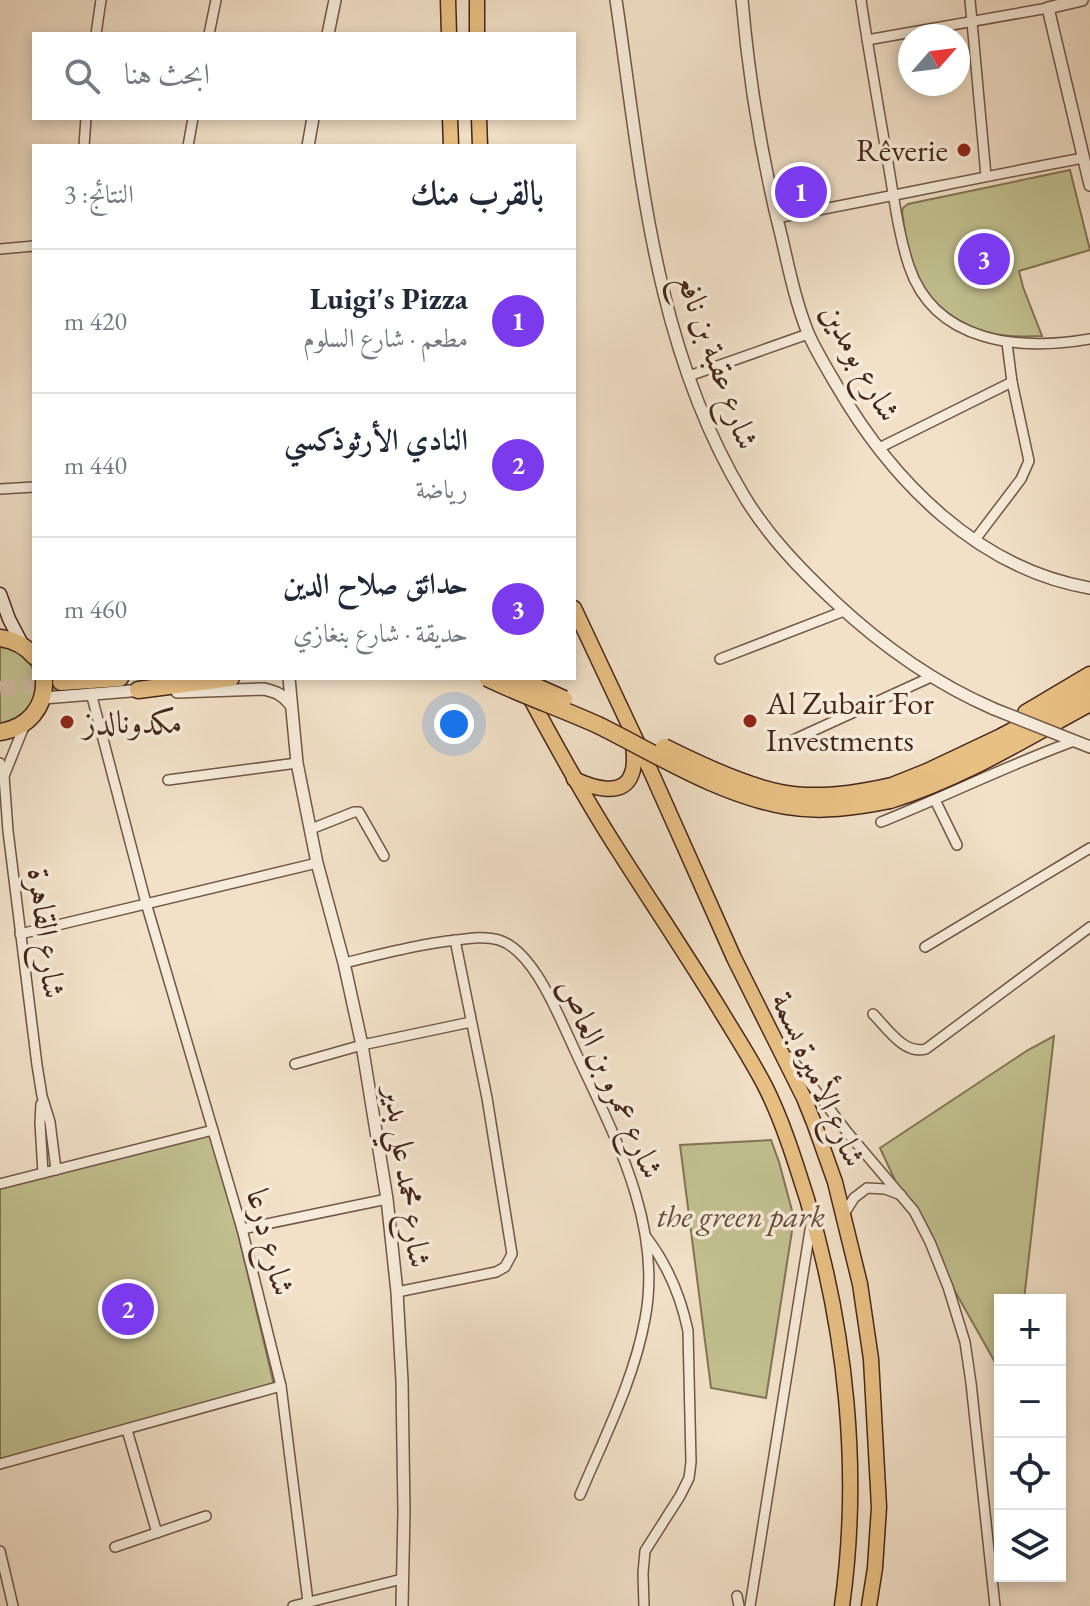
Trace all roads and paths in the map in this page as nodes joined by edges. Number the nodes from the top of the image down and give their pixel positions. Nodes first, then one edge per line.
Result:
1 (101, 0) edge
2 (216, 0) edge
3 (335, 0) edge
4 (448, 0) edge
5 (477, 0) edge
6 (616, 0) edge
7 (742, 0) edge
8 (861, 0) edge
9 (970, 0) edge
10 (1082, 0) edge
11 (1048, 8) junction
12 (971, 22) junction
13 (96, 32) edge
14 (209, 32) edge
15 (328, 32) edge
16 (449, 32) edge
17 (477, 32) edge
18 (867, 40) junction
19 (86, 120) edge
20 (193, 120) edge
21 (313, 120) edge
22 (450, 120) edge
23 (479, 120) edge
24 (84, 144) edge
25 (188, 144) edge
26 (308, 144) edge
27 (451, 144) edge
28 (480, 144) edge
29 (1083, 158) junction
30 (986, 176) junction
31 (1090, 185) edge
32 (894, 196) junction
33 (776, 218) junction
34 (32, 246) edge
35 (0, 249) edge
36 (808, 334) junction
37 (1090, 339) edge
38 (1007, 343) junction
39 (689, 376) junction
40 (1012, 382) junction
41 (879, 448) junction
42 (32, 487) edge
43 (0, 489) edge
44 (974, 541) junction
45 (1090, 588) edge
46 (1, 601) edge
47 (844, 611) junction
48 (576, 612) edge
49 (576, 633) edge
50 (0, 638) edge
51 (28, 650) edge
52 (720, 659) dead end
53 (1090, 675) edge
54 (606, 676) junction
55 (931, 677) junction
56 (44, 680) edge
57 (90, 680) edge
58 (214, 680) edge
59 (289, 680) edge
60 (492, 680) edge
61 (519, 680) edge
62 (522, 680) edge
63 (61, 682) dead end
64 (138, 690) junction
65 (1090, 690) edge
66 (91, 693) junction
67 (43, 698) junction
68 (1090, 703) edge
69 (291, 704) junction
70 (1090, 715) edge
71 (26, 723) junction
72 (0, 732) edge
73 (633, 734) junction
74 (793, 740) dead end
75 (1074, 741) junction
76 (1090, 747) edge
77 (980, 755) junction
78 (0, 763) edge
79 (297, 763) junction
80 (4, 776) junction
81 (574, 779) junction
82 (168, 780) dead end
83 (891, 793) junction
84 (935, 800) junction
85 (881, 822) dead end
86 (311, 829) junction
87 (957, 845) dead end
88 (1090, 848) edge
89 (384, 856) dead end
90 (317, 863) junction
91 (146, 903) junction
92 (1090, 927) edge
93 (20, 934) junction
94 (455, 940) junction
95 (925, 947) dead end
96 (344, 963) junction
97 (873, 1014) dead end
98 (471, 1022) junction
99 (774, 1036) junction
100 (362, 1045) junction
101 (295, 1064) dead end
102 (42, 1096) junction
103 (213, 1130) junction
104 (56, 1170) junction
105 (43, 1173) junction
106 (0, 1184) edge
107 (901, 1195) junction
108 (387, 1199) junction
109 (844, 1214) junction
110 (812, 1217) junction
111 (242, 1229) junction
112 (645, 1235) junction
113 (397, 1292) junction
114 (281, 1386) junction
115 (127, 1430) junction
116 (0, 1464) edge
117 (580, 1495) dead end
118 (206, 1516) dead end
119 (157, 1533) junction
120 (115, 1547) dead end
121 (0, 1551) edge
122 (402, 1579) junction
123 (308, 1602) junction
124 (13, 1606) edge
125 (293, 1606) edge
126 (402, 1606) edge
127 (644, 1606) edge
128 (750, 1606) edge
129 (842, 1606) edge
130 (869, 1606) edge
131 (995, 1606) edge

1 - 13 street
2 - 14 street
3 - 15 street
4 - 16 main road
5 - 17 main road
6 - 39 street, شارع عقبة بن نافع
7 - 33 street, شارع بومدين
8 - 18 street
9 - 12 street
10 - 11 street
11 - 12 street
11 - 29 street
12 - 18 street
12 - 30 street
18 - 32 street
19 - 24 street
20 - 25 street
21 - 26 street
22 - 27 main road
23 - 28 main road
29 - 30 street
29 - 31 street
30 - 32 street
32 - 33 street
32 - 38 street
33 - 36 street, شارع بومدين
34 - 35 street
36 - 39 street
36 - 41 street, شارع بومدين
37 - 38 street
38 - 40 street
39 - 47 street, شارع عقبة بن نافع
40 - 41 street
40 - 44 street
41 - 44 street, شارع بومدين
42 - 43 street
44 - 45 street, شارع بومدين
46 - 51 main road
47 - 52 street
47 - 55 street, شارع عقبة بن نافع
48 - 54 main road, شارع الأميرة بسمة
49 - 54 main road
50 - 51 highway
53 - 77 highway
54 - 73 main road, شارع الأميرة بسمة
55 - 74 street
55 - 75 street, شارع عقبة بن نافع, bridge
56 - 67 highway
57 - 63 highway
58 - 64 highway
59 - 69 street, شارع محمد علي بدير
60 - 83 highway, bridge
61 - 81 main road, شارع الأميرة بسمة
62 - 83 highway, bridge
64 - 66 street
64 - 69 street
65 - 77 highway
66 - 67 street
66 - 91 street, شارع درعا
67 - 71 highway
68 - 77 highway
69 - 79 street, شارع محمد علي بدير
70 - 77 highway
71 - 72 highway
71 - 80 street, شارع القاهرة
73 - 81 main road
73 - 99 main road, شارع الأميرة بسمة
75 - 76 street, شارع عقبة بن نافع
75 - 84 street
77 - 83 highway
78 - 80 street, شارع القاهرة
79 - 82 street
79 - 86 street, شارع محمد علي بدير
80 - 93 street, شارع القاهرة
81 - 110 main road, شارع الأميرة بسمة
84 - 85 street
84 - 87 street
86 - 89 street
86 - 90 street, شارع محمد علي بدير
88 - 95 street
90 - 91 street
90 - 96 street, شارع محمد علي بدير
91 - 93 street
91 - 103 street, شارع درعا
92 - 97 street
93 - 102 street, شارع القاهرة
94 - 96 street, شارع عمرو بن العاص
94 - 98 street
94 - 112 street, شارع عمرو بن العاص
96 - 100 street, شارع محمد علي بدير
98 - 100 street
98 - 113 street
99 - 107 street
99 - 109 main road, شارع الأميرة بسمة
100 - 101 street
100 - 108 street, شارع محمد علي بدير
102 - 104 street, شارع القاهرة
102 - 105 street, شارع القاهرة
103 - 104 street
103 - 111 street, شارع درعا
104 - 105 street
105 - 106 street
107 - 109 street
107 - 131 street
108 - 111 street
108 - 113 street, شارع محمد علي بدير
109 - 130 main road, شارع الأميرة بسمة
110 - 128 street
110 - 129 main road, شارع الأميرة بسمة
111 - 114 street, شارع درعا
112 - 117 street, شارع عمرو بن العاص
112 - 127 street
113 - 122 street, شارع محمد علي بدير
114 - 115 street
114 - 123 street, شارع درعا
115 - 116 street
115 - 119 street
118 - 119 street
119 - 120 street
121 - 124 street
122 - 123 street
122 - 126 street, شارع محمد علي بدير
123 - 125 street

